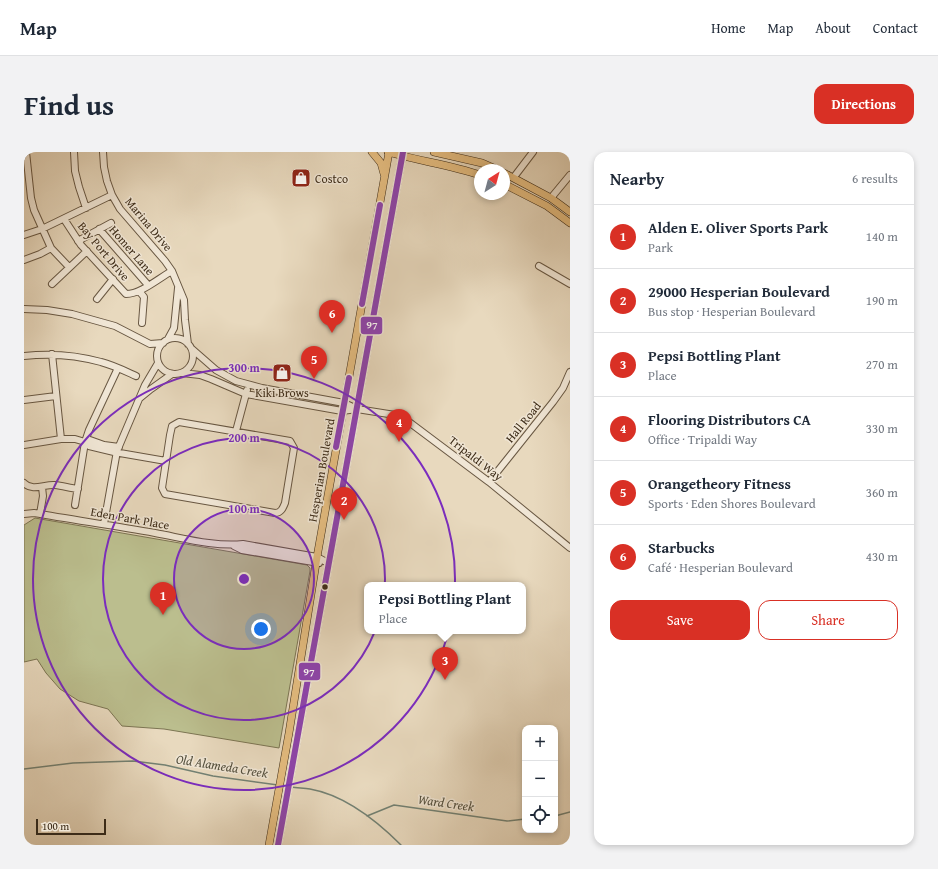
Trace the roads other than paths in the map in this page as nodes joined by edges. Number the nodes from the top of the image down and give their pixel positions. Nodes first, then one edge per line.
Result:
1 (26, 152) edge
2 (74, 152) edge
3 (102, 152) edge
4 (372, 152) edge
5 (389, 152) edge
6 (434, 152) edge
7 (533, 152) edge
8 (403, 154) edge
9 (484, 164) edge
10 (474, 173) edge
11 (510, 175) edge
12 (570, 175) edge
13 (385, 177) junction
14 (514, 177) junction
15 (510, 187) edge
16 (112, 195) junction
17 (551, 198) junction
18 (86, 208) junction
19 (570, 212) edge
20 (64, 219) junction
21 (111, 223) dead end
22 (570, 223) edge
23 (42, 229) junction
24 (99, 230) junction
25 (24, 235) edge
26 (78, 241) junction
27 (51, 248) junction
28 (87, 251) junction
29 (24, 260) edge
30 (538, 266) dead end
31 (69, 267) junction
32 (172, 271) junction
33 (112, 279) junction
34 (52, 284) dead end
35 (570, 284) edge
36 (148, 285) junction
37 (178, 286) junction
38 (139, 291) junction
39 (97, 299) dead end
40 (24, 309) edge
41 (142, 322) dead end
42 (165, 341) junction
43 (150, 344) junction
44 (190, 347) junction
45 (52, 354) junction
46 (24, 356) edge
47 (157, 360) junction
48 (118, 368) junction
49 (570, 372) edge
50 (182, 373) junction
51 (172, 374) junction
52 (136, 376) dead end
53 (248, 385) junction
54 (246, 394) junction
55 (56, 396) junction
56 (139, 399) junction
57 (24, 400) edge
58 (344, 403) junction
59 (357, 409) junction
60 (342, 411) junction
61 (236, 431) junction
62 (61, 439) junction
63 (85, 442) junction
64 (24, 445) edge
65 (118, 450) junction
66 (166, 461) junction
67 (489, 482) junction
68 (24, 483) edge
69 (42, 487) junction
70 (78, 489) junction
71 (75, 505) dead end
72 (24, 514) edge
73 (40, 514) junction
74 (104, 524) junction
75 (570, 548) edge
76 (316, 560) junction
77 (328, 563) junction
78 (306, 622) junction
79 (316, 638) junction
80 (269, 845) edge
81 (278, 845) edge

1 - 23 street
2 - 18 street
3 - 16 street, Marina Drive
4 - 13 main road
5 - 8 main road
5 - 13 main road, Hesperian Boulevard
6 - 9 main road
7 - 14 street
8 - 10 main road
8 - 59 main road, Hesperian Boulevard
11 - 14 main road
12 - 17 street
13 - 58 main road, Hesperian Boulevard
14 - 17 main road
15 - 22 main road
16 - 18 street
16 - 32 street, Marina Drive
17 - 19 main road
18 - 20 street
20 - 23 street
20 - 26 street, Bay Port Drive
21 - 24 street, Homer Lane
23 - 25 street
23 - 27 street
24 - 26 street, Homer Lane
24 - 36 street, Homer Lane
26 - 28 street, Bay Port Drive
27 - 29 street
27 - 31 street
28 - 31 street
28 - 33 street, Bay Port Drive
30 - 35 street
31 - 34 street
32 - 36 street, Bay Port Drive
32 - 37 street, Marina Drive
33 - 38 street, Bay Port Drive
33 - 39 street
36 - 38 street, Bay Port Drive
37 - 42 street, Marina Drive
37 - 44 street, Marina Drive
38 - 41 street
40 - 43 street
42 - 43 street
42 - 44 street
42 - 47 street
43 - 47 street
44 - 50 street
44 - 53 street
45 - 46 street
45 - 48 street
45 - 55 street
47 - 51 street
47 - 56 street
48 - 52 street
48 - 63 street
49 - 67 street, Hall Road
50 - 51 street
50 - 54 street
51 - 56 street
53 - 54 street
53 - 58 street
54 - 60 street
54 - 61 street
55 - 57 street
55 - 62 street
56 - 65 street
58 - 59 street
58 - 60 main road, Hesperian Boulevard
59 - 60 street
59 - 67 street, Tripaldi Way
59 - 77 main road, Hesperian Boulevard
60 - 76 main road, Hesperian Boulevard
61 - 66 street
61 - 66 street
62 - 63 street
62 - 64 street
63 - 65 street
63 - 70 street
65 - 66 street
65 - 74 street
67 - 75 street, Tripaldi Way
68 - 69 street
69 - 70 street
69 - 73 street
70 - 71 street
72 - 73 street, Eden Park Place
73 - 74 street, Eden Park Place
74 - 76 street, Eden Park Place
76 - 77 street, Eden Park Place
76 - 78 main road, Hesperian Boulevard
77 - 79 main road, Hesperian Boulevard
78 - 79 main road
78 - 80 main road, Hesperian Boulevard
79 - 81 main road, Hesperian Boulevard

